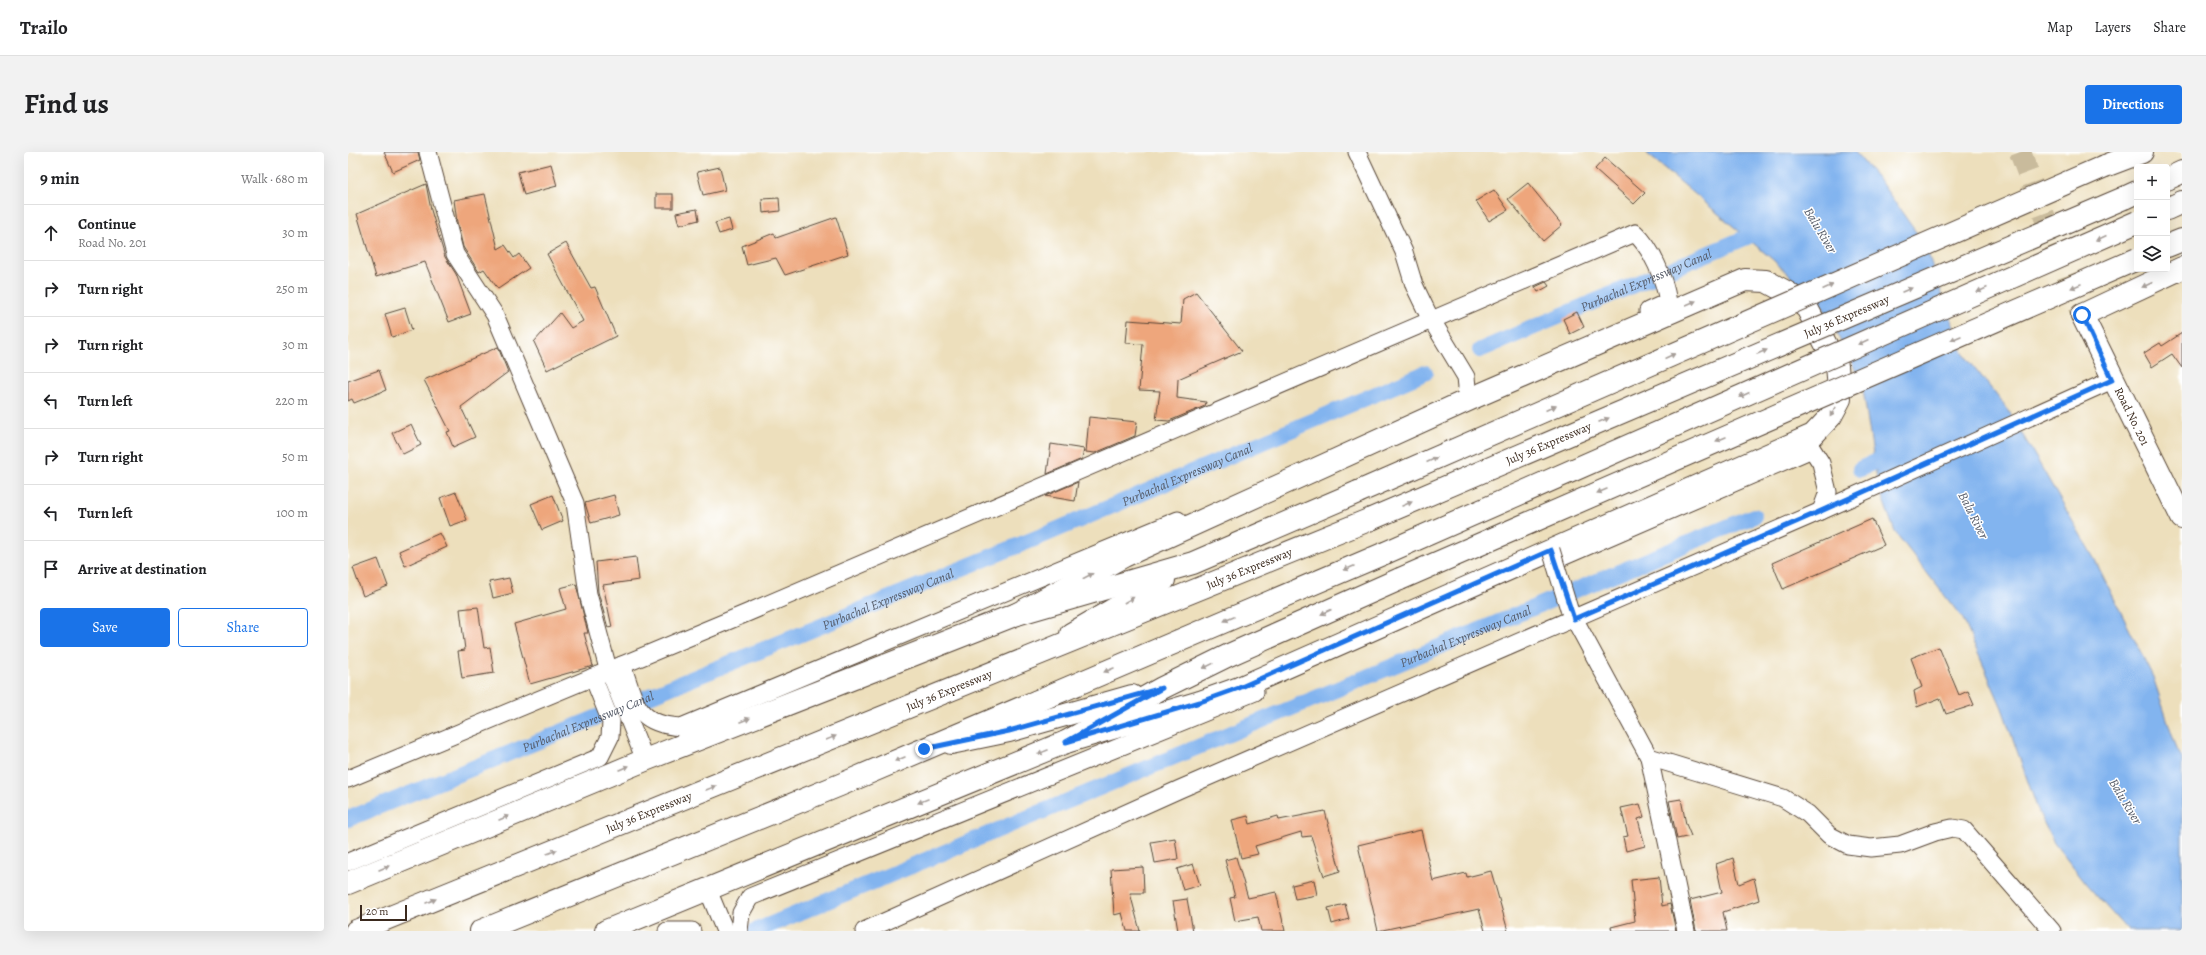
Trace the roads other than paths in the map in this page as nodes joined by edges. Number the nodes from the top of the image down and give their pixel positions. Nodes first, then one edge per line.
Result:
1 (428, 152) edge
2 (1357, 152) edge
3 (2124, 152) edge
4 (2142, 152) edge
5 (2104, 166) junction
6 (2182, 172) edge
7 (2170, 178) edge
8 (2130, 195) edge
9 (2182, 202) edge
10 (2170, 208) edge
11 (2134, 223) edge
12 (2182, 240) edge
13 (2170, 245) edge
14 (2134, 260) edge
15 (2182, 268) edge
16 (1432, 320) junction
17 (2112, 380) junction
18 (1466, 397) junction
19 (1824, 510) junction
20 (2182, 518) edge
21 (1553, 556) junction
22 (1193, 563) junction
23 (1017, 614) junction
24 (1571, 614) junction
25 (1035, 655) junction
26 (614, 670) junction
27 (594, 677) junction
28 (1162, 688) junction
29 (1066, 742) junction
30 (924, 749) junction
31 (1649, 757) junction
32 (645, 760) junction
33 (348, 779) edge
34 (348, 862) edge
35 (348, 883) edge
36 (712, 899) junction
37 (668, 930) edge
38 (356, 931) edge
39 (481, 931) edge
40 (606, 931) edge
41 (692, 931) edge
42 (725, 931) edge
43 (739, 931) edge
44 (864, 931) edge
45 (1686, 931) edge
46 (2052, 931) edge

1 - 26 street
2 - 16 street
3 - 5 main road
4 - 5 main road
22 -> 5 main road, bridge
6 - 7 main road
25 -> 8 main road, July 36 Expressway, bridge
9 - 10 main road
11 -> 30 main road, bridge
12 - 13 main road
14 -> 28 main road, bridge
15 -> 17 main road, Road No. 201
16 - 18 street
16 - 18 street
16 - 26 street
17 - 19 street
17 - 20 main road, Road No. 201
18 -> 21 main road
23 -> 18 main road
18 - 26 street
19 - 21 street
19 - 24 street
21 - 24 street, bridge
21 - 29 main road
21 - 43 street
22 - 23 main road
25 -> 22 main road
32 -> 23 main road
24 - 31 street
24 - 44 street
38 -> 25 main road, July 36 Expressway
26 - 27 street
26 - 32 street
27 - 33 street
27 - 34 street
28 - 29 main road
28 - 30 main road
29 -> 36 main road
30 -> 39 main road
31 - 45 street
31 - 46 street
35 -> 32 main road
36 - 40 main road
36 - 42 street
37 - 41 street

